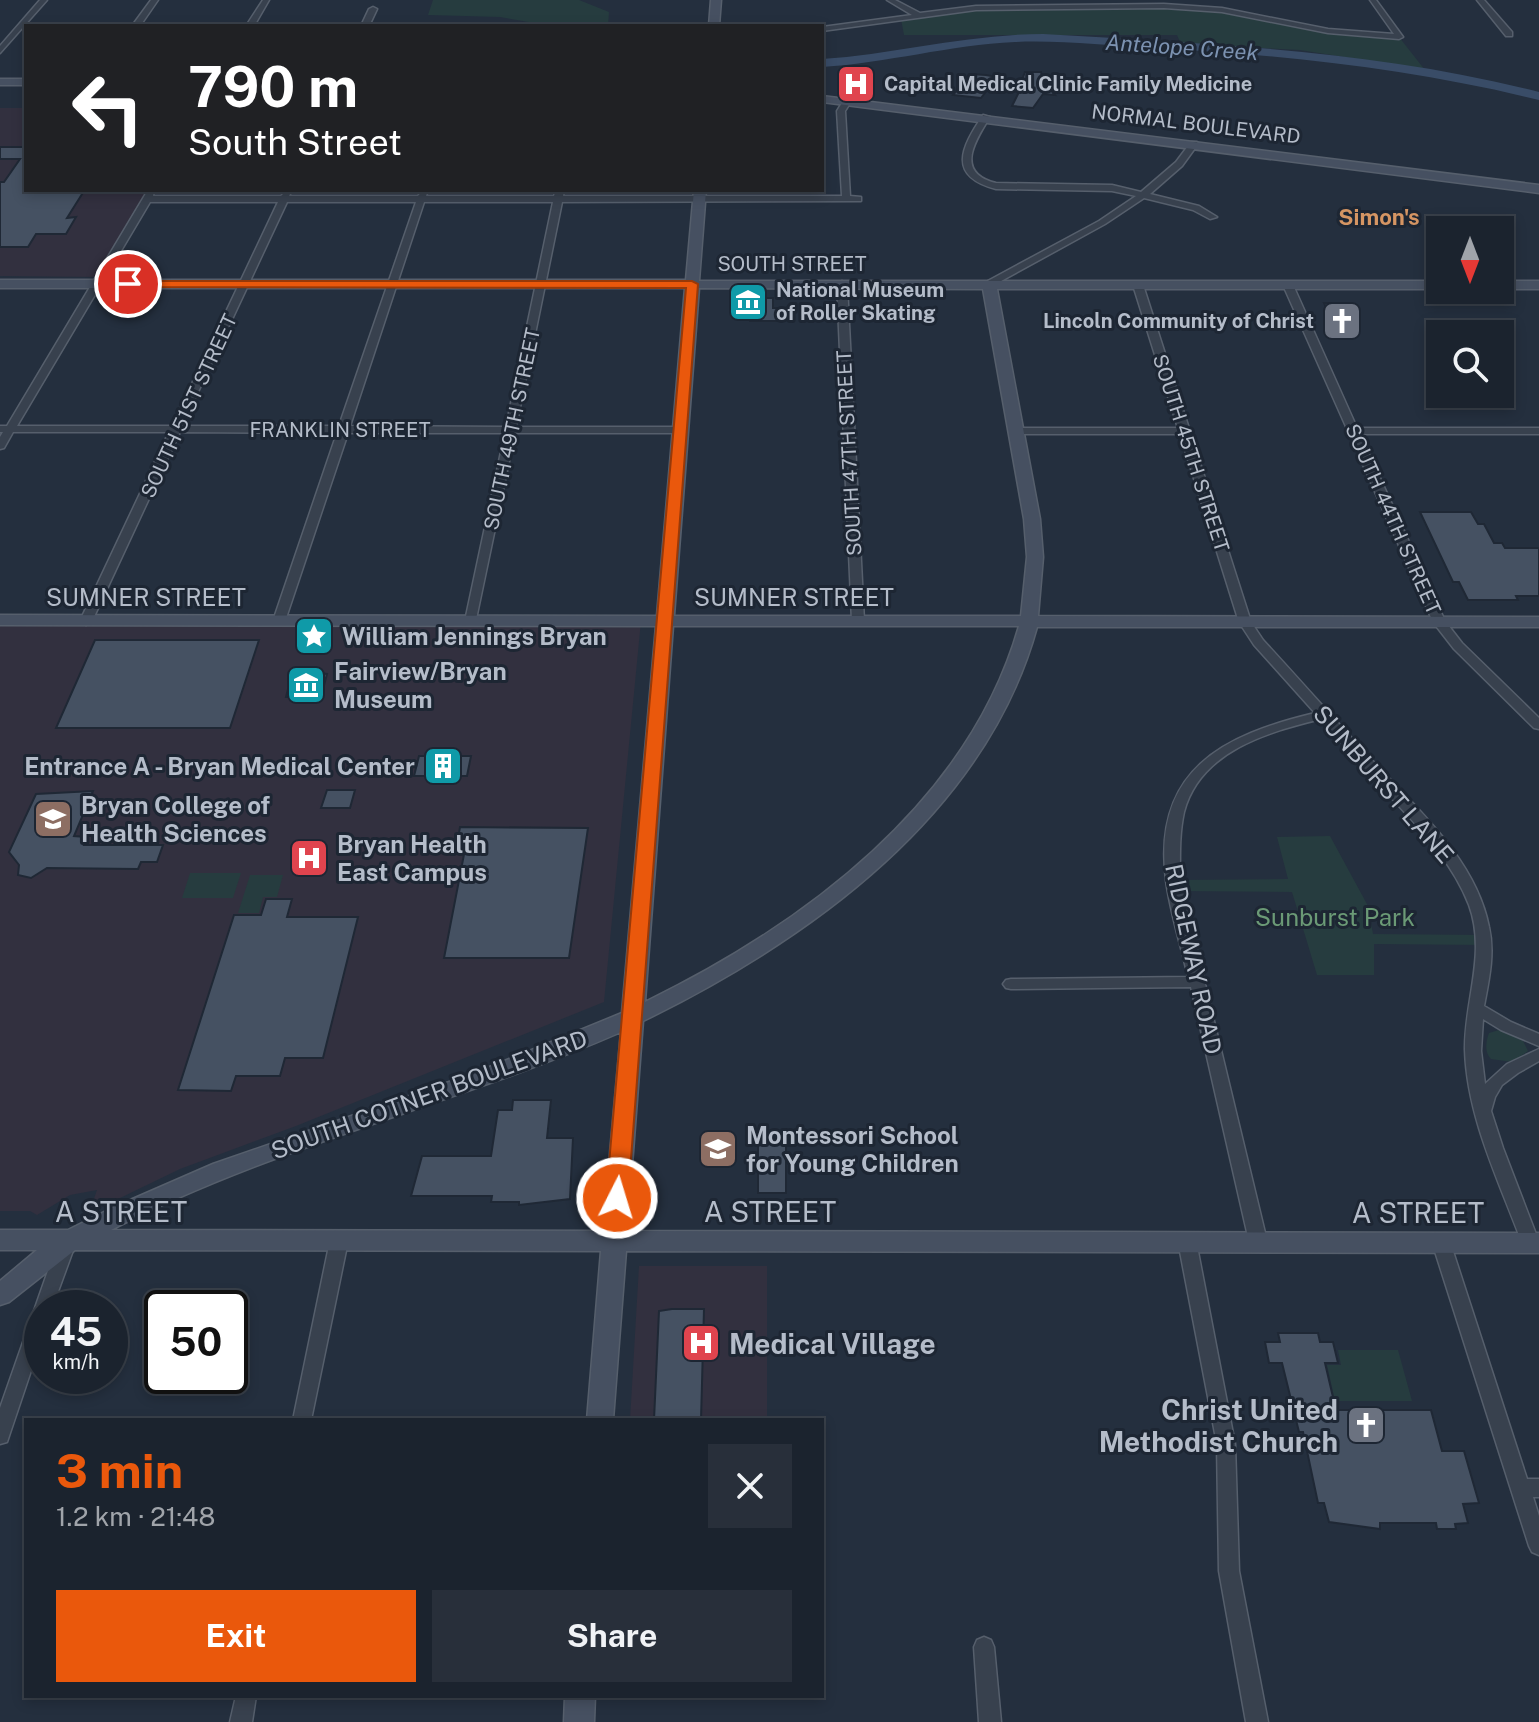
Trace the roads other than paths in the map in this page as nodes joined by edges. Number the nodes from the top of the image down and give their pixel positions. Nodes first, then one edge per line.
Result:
1 (44, 0) edge
2 (155, 0) edge
3 (266, 0) edge
4 (716, 0) edge
5 (890, 0) edge
6 (1219, 0) edge
7 (1373, 0) edge
8 (1480, 0) edge
9 (996, 3) edge
10 (1100, 3) edge
11 (373, 9) dead end
12 (1215, 10) junction
13 (918, 15) junction
14 (137, 24) edge
15 (251, 24) edge
16 (366, 24) edge
17 (714, 24) edge
18 (824, 29) edge
19 (0, 34) edge
20 (14, 34) junction
21 (24, 34) edge
22 (1509, 34) dead end
23 (0, 51) edge
24 (0, 82) edge
25 (24, 82) edge
26 (824, 96) edge
27 (848, 100) junction
28 (986, 117) junction
29 (1194, 144) junction
30 (1539, 189) edge
31 (150, 194) edge
32 (286, 194) edge
33 (423, 194) edge
34 (700, 194) edge
35 (560, 195) edge
36 (1145, 195) junction
37 (846, 199) junction
38 (858, 199) dead end
39 (1213, 217) dead end
40 (0, 284) edge
41 (99, 284) junction
42 (247, 284) junction
43 (395, 284) junction
44 (543, 284) junction
45 (692, 284) junction
46 (842, 284) junction
47 (989, 284) junction
48 (1138, 285) junction
49 (1288, 285) junction
50 (1426, 285) edge
51 (1514, 285) edge
52 (1539, 285) edge
53 (5, 429) edge
54 (177, 429) junction
55 (345, 430) junction
56 (512, 430) junction
57 (680, 430) junction
58 (1016, 431) junction
59 (1184, 431) junction
60 (1354, 431) junction
61 (1539, 431) edge
62 (0, 446) edge
63 (0, 620) edge
64 (86, 621) junction
65 (279, 621) junction
66 (471, 621) junction
67 (665, 621) junction
68 (858, 621) junction
69 (1030, 622) junction
70 (1245, 622) junction
71 (1439, 622) junction
72 (1539, 622) edge
73 (1323, 715) junction
74 (1539, 725) edge
75 (1196, 982) junction
76 (1011, 984) dead end
77 (1477, 1009) junction
78 (631, 1017) junction
79 (1539, 1040) edge
80 (1539, 1055) edge
81 (1485, 1116) junction
82 (0, 1240) edge
83 (68, 1241) junction
84 (339, 1241) junction
85 (613, 1241) junction
86 (1187, 1241) junction
87 (1258, 1241) junction
88 (1441, 1242) junction
89 (1535, 1243) edge
90 (50, 1290) edge
91 (0, 1295) edge
92 (24, 1364) edge
93 (302, 1418) edge
94 (600, 1418) edge
95 (0, 1436) edge
96 (1530, 1488) edge
97 (1539, 1546) edge
98 (984, 1647) dead end
99 (246, 1698) edge
100 (580, 1698) edge
101 (241, 1722) edge
102 (579, 1722) edge
103 (990, 1722) edge
104 (1257, 1722) edge

1 - 20 street
2 - 14 street
3 - 15 street
4 - 17 main road
5 - 13 street
6 - 12 street
7 - 12 street
8 - 22 street
9 - 10 street
9 - 13 street
10 - 12 street
11 - 16 street
13 - 18 street
19 - 20 street
20 - 21 street
20 - 23 street
24 - 25 main road
26 - 27 main road, NORMAL BOULEVARD
27 - 28 main road, NORMAL BOULEVARD
27 - 37 street
28 - 29 main road, NORMAL BOULEVARD
28 - 36 street
29 - 30 main road, NORMAL BOULEVARD
29 - 36 street
31 - 32 street
31 - 41 street
32 - 33 street
32 - 42 street, SOUTH 51ST STREET
33 - 35 street
33 - 43 street
34 - 35 street
34 - 37 street
34 - 45 main road
35 - 44 street, SOUTH 49TH STREET
36 - 39 street
36 - 47 street
37 - 38 street
40 - 41 main road, SOUTH STREET
41 - 42 main road, SOUTH STREET
41 - 53 street
42 - 43 main road, SOUTH STREET
42 - 54 street, SOUTH 51ST STREET
43 - 44 main road, SOUTH STREET
43 - 55 street
44 - 45 main road, SOUTH STREET
44 - 56 street, SOUTH 49TH STREET
45 - 46 main road, SOUTH STREET
45 - 57 main road
46 - 47 main road, SOUTH STREET
46 - 68 street, SOUTH 47TH STREET
47 - 48 main road, SOUTH STREET
47 - 58 main road, SOUTH COTNER BOULEVARD
48 - 49 main road, SOUTH STREET
48 - 59 street, SOUTH 45TH STREET
49 - 50 main road, SOUTH STREET
49 - 60 street, SOUTH 44TH STREET
51 - 52 main road
53 - 54 street, FRANKLIN STREET
53 - 62 street
54 - 55 street, FRANKLIN STREET
54 - 64 street, SOUTH 51ST STREET
55 - 56 street, FRANKLIN STREET
55 - 65 street
56 - 57 street, FRANKLIN STREET
56 - 66 street, SOUTH 49TH STREET
57 - 67 main road
58 - 59 street
58 - 69 main road, SOUTH COTNER BOULEVARD
59 - 70 street, SOUTH 45TH STREET
60 - 61 street
60 - 71 street, SOUTH 44TH STREET
63 - 64 main road, SUMNER STREET
64 - 65 main road, SUMNER STREET
65 - 66 main road, SUMNER STREET
66 - 67 main road, SUMNER STREET
67 - 68 main road, SUMNER STREET
67 - 78 main road
68 - 69 main road, SUMNER STREET
69 - 70 main road, SUMNER STREET
69 - 78 main road, SOUTH COTNER BOULEVARD
70 - 71 main road, SUMNER STREET
70 - 73 street, SUNBURST LANE
71 - 72 main road, SUMNER STREET
71 - 74 street, SOUTH 44TH STREET
73 - 75 street, RIDGEWAY ROAD
73 - 77 street, SUNBURST LANE
75 - 76 street
75 - 87 street, RIDGEWAY ROAD
77 - 79 street
77 - 81 street, SUNBURST LANE
78 - 83 main road, SOUTH COTNER BOULEVARD
78 - 85 main road
80 - 81 street
81 - 89 street, SUNBURST LANE
82 - 83 main road, A STREET
83 - 84 main road, A STREET
83 - 90 street
83 - 91 main road, SOUTH COTNER BOULEVARD
84 - 85 main road, A STREET
84 - 93 street
85 - 86 main road, A STREET
85 - 94 main road
86 - 87 main road, A STREET
86 - 104 street
87 - 88 main road, A STREET
88 - 89 main road, A STREET
88 - 96 street
92 - 95 street
96 - 97 street
98 - 103 street
99 - 101 street
100 - 102 main road

